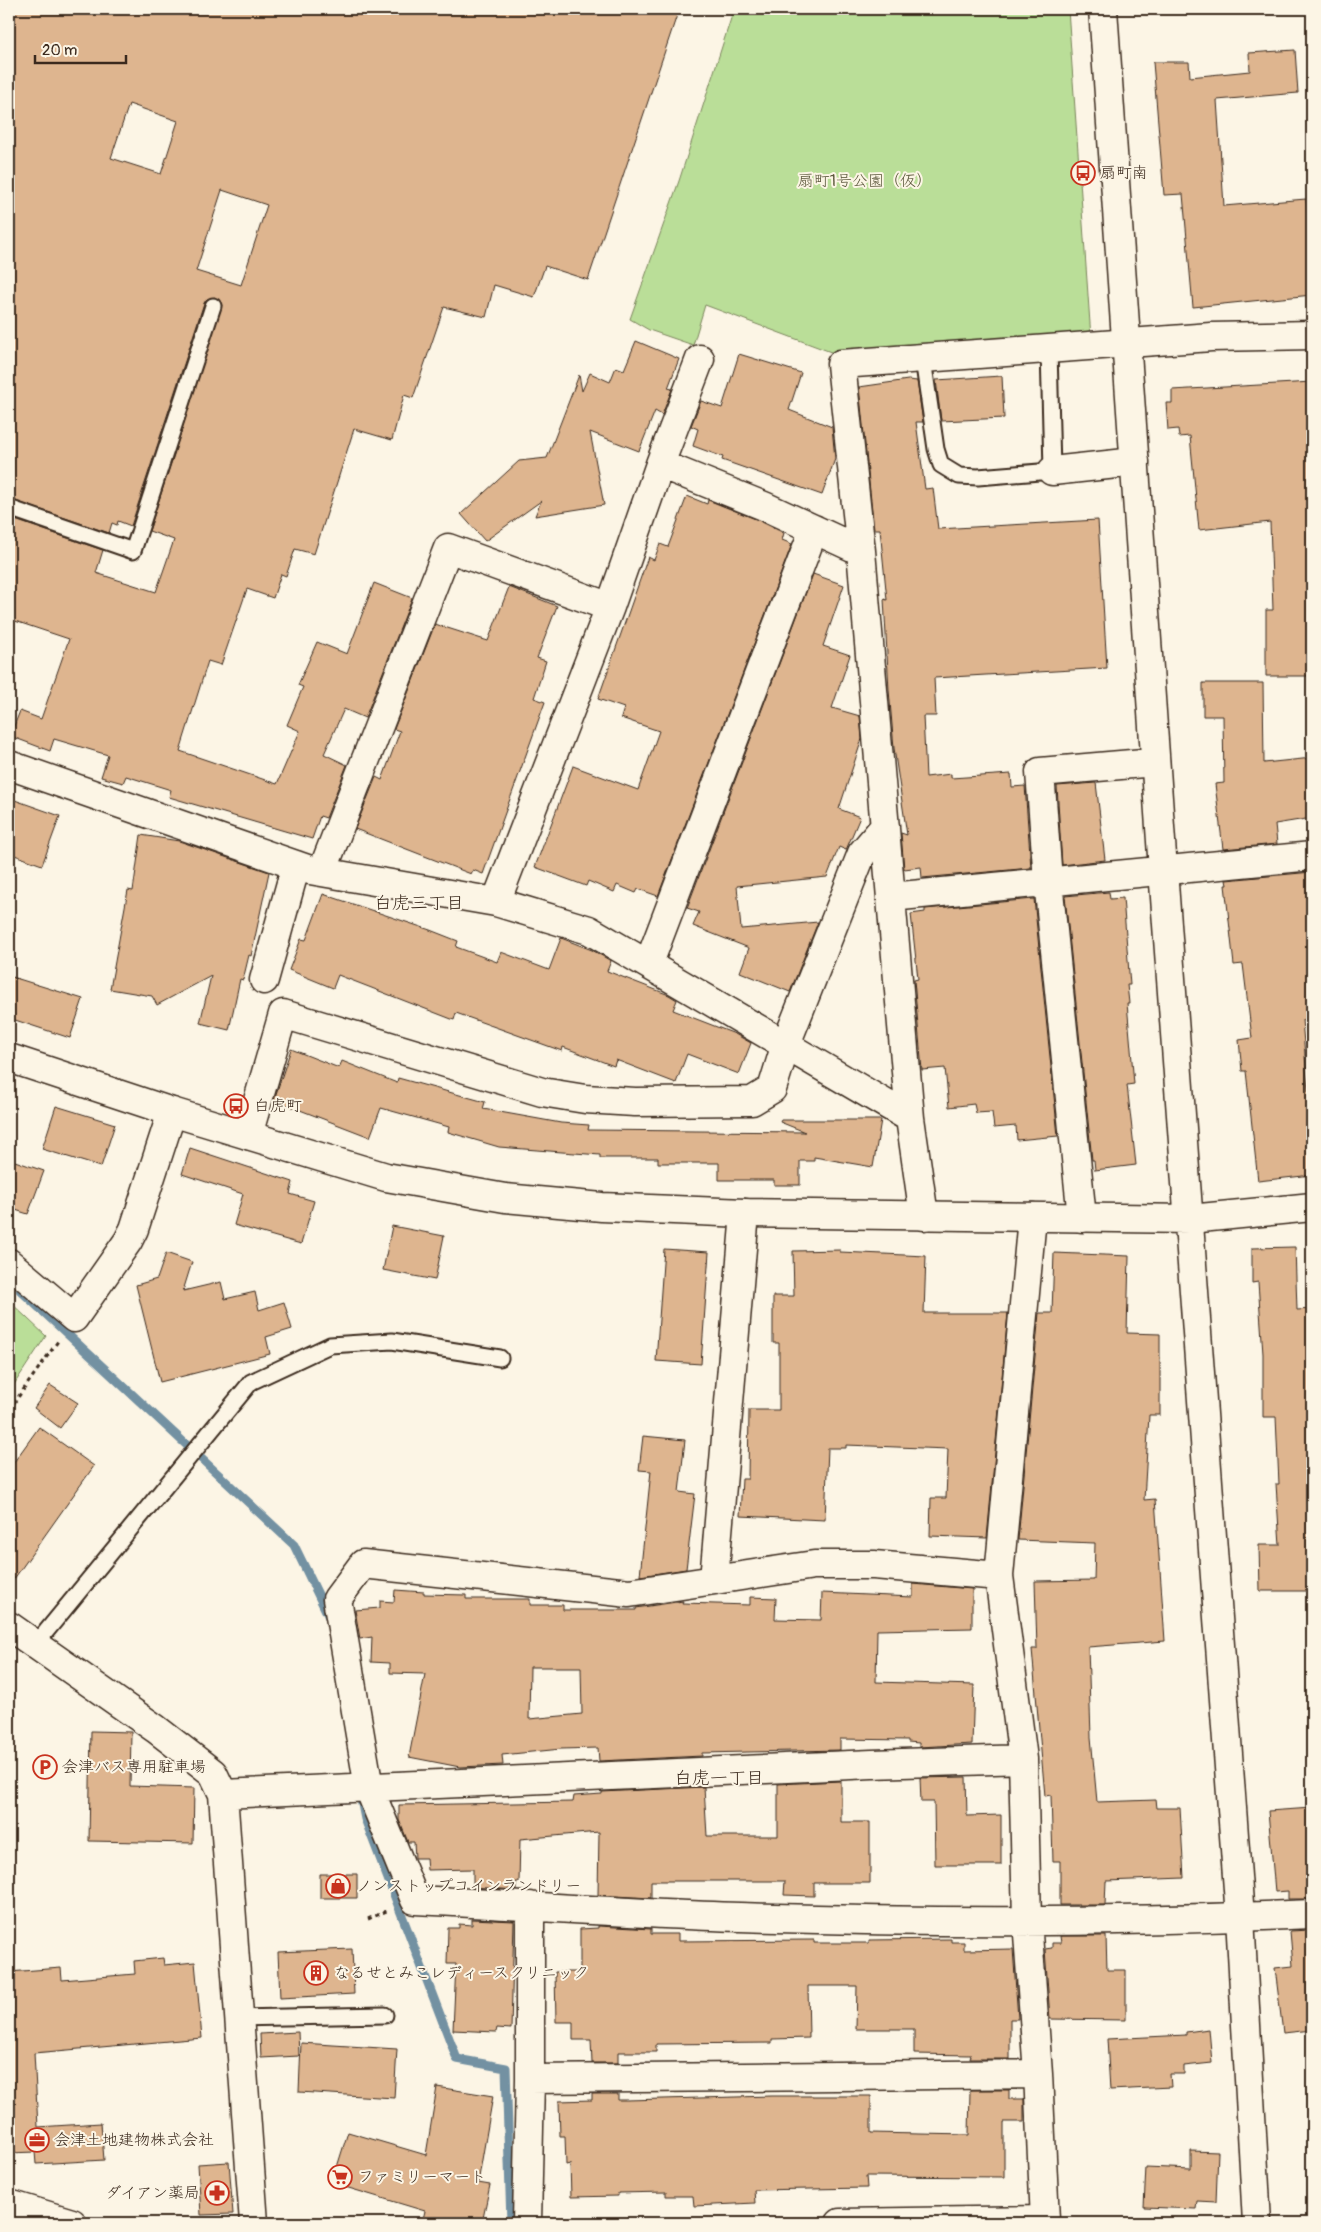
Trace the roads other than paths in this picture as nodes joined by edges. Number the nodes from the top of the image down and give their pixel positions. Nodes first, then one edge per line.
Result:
1 (1103, 9) edge
2 (213, 306) dead end
3 (1312, 335) edge
4 (1127, 344) junction
5 (1049, 350) junction
6 (700, 358) dead end
7 (923, 358) junction
8 (1135, 462) junction
9 (660, 464) junction
10 (1052, 471) junction
11 (9, 508) edge
12 (814, 529) junction
13 (861, 551) junction
14 (610, 607) junction
15 (1156, 762) junction
16 (9, 765) edge
17 (885, 826) junction
18 (1312, 856) edge
19 (309, 869) junction
20 (1163, 870) junction
21 (1048, 881) junction
22 (891, 897) junction
23 (496, 902) junction
24 (649, 963) junction
25 (264, 980) dead end
26 (786, 1044) junction
27 (9, 1058) edge
28 (172, 1112) junction
29 (910, 1118) junction
30 (248, 1135) junction
31 (1312, 1207) edge
32 (745, 1213) junction
33 (924, 1216) junction
34 (1032, 1217) junction
35 (1082, 1218) junction
36 (1190, 1219) junction
37 (9, 1263) edge
38 (500, 1358) dead end
39 (999, 1576) junction
40 (714, 1580) junction
41 (9, 1626) edge
42 (35, 1645) junction
43 (1023, 1760) junction
44 (369, 1788) junction
45 (223, 1794) junction
46 (530, 1906) junction
47 (1312, 1914) edge
48 (1240, 1917) junction
49 (1027, 1920) junction
50 (385, 2015) dead end
51 (240, 2018) junction
52 (1038, 2074) junction
53 (530, 2079) junction
54 (9, 2204) edge
55 (72, 2223) edge
56 (254, 2223) edge
57 (527, 2223) edge
58 (840, 2223) edge
59 (1257, 2223) edge

1 - 4 street
2 - 11 lane
3 - 4 street
4 - 5 street
4 - 8 street
5 - 7 street
5 - 10 lane
6 - 9 street
7 - 10 lane
7 - 13 street
8 - 10 street
8 - 15 street
9 - 12 street
9 - 14 street
12 - 13 street
12 - 24 street
13 - 17 street
14 - 19 street
14 - 23 street
15 - 20 street
15 - 21 street
16 - 19 street
17 - 22 street
17 - 26 street
18 - 20 street
19 - 23 street
19 - 25 street
20 - 21 street
20 - 36 street
21 - 22 street
21 - 35 street
22 - 29 street
23 - 24 street
24 - 26 street
26 - 29 street
26 - 30 street
27 - 28 street
28 - 30 street
28 - 37 street
29 - 33 street
30 - 32 street
31 - 36 street
32 - 33 street
32 - 40 street
33 - 34 street
34 - 35 street
34 - 39 street
35 - 36 street
36 - 48 street
38 - 42 lane
39 - 40 street
39 - 43 street
40 - 44 street
41 - 42 street
42 - 45 street
43 - 44 street
43 - 49 street
44 - 45 street
44 - 46 street
45 - 51 street
46 - 49 street
46 - 53 street
47 - 48 street
48 - 49 street
48 - 59 street
49 - 52 street
50 - 51 lane
51 - 56 street
52 - 53 street
52 - 58 street
53 - 57 street
54 - 55 street

